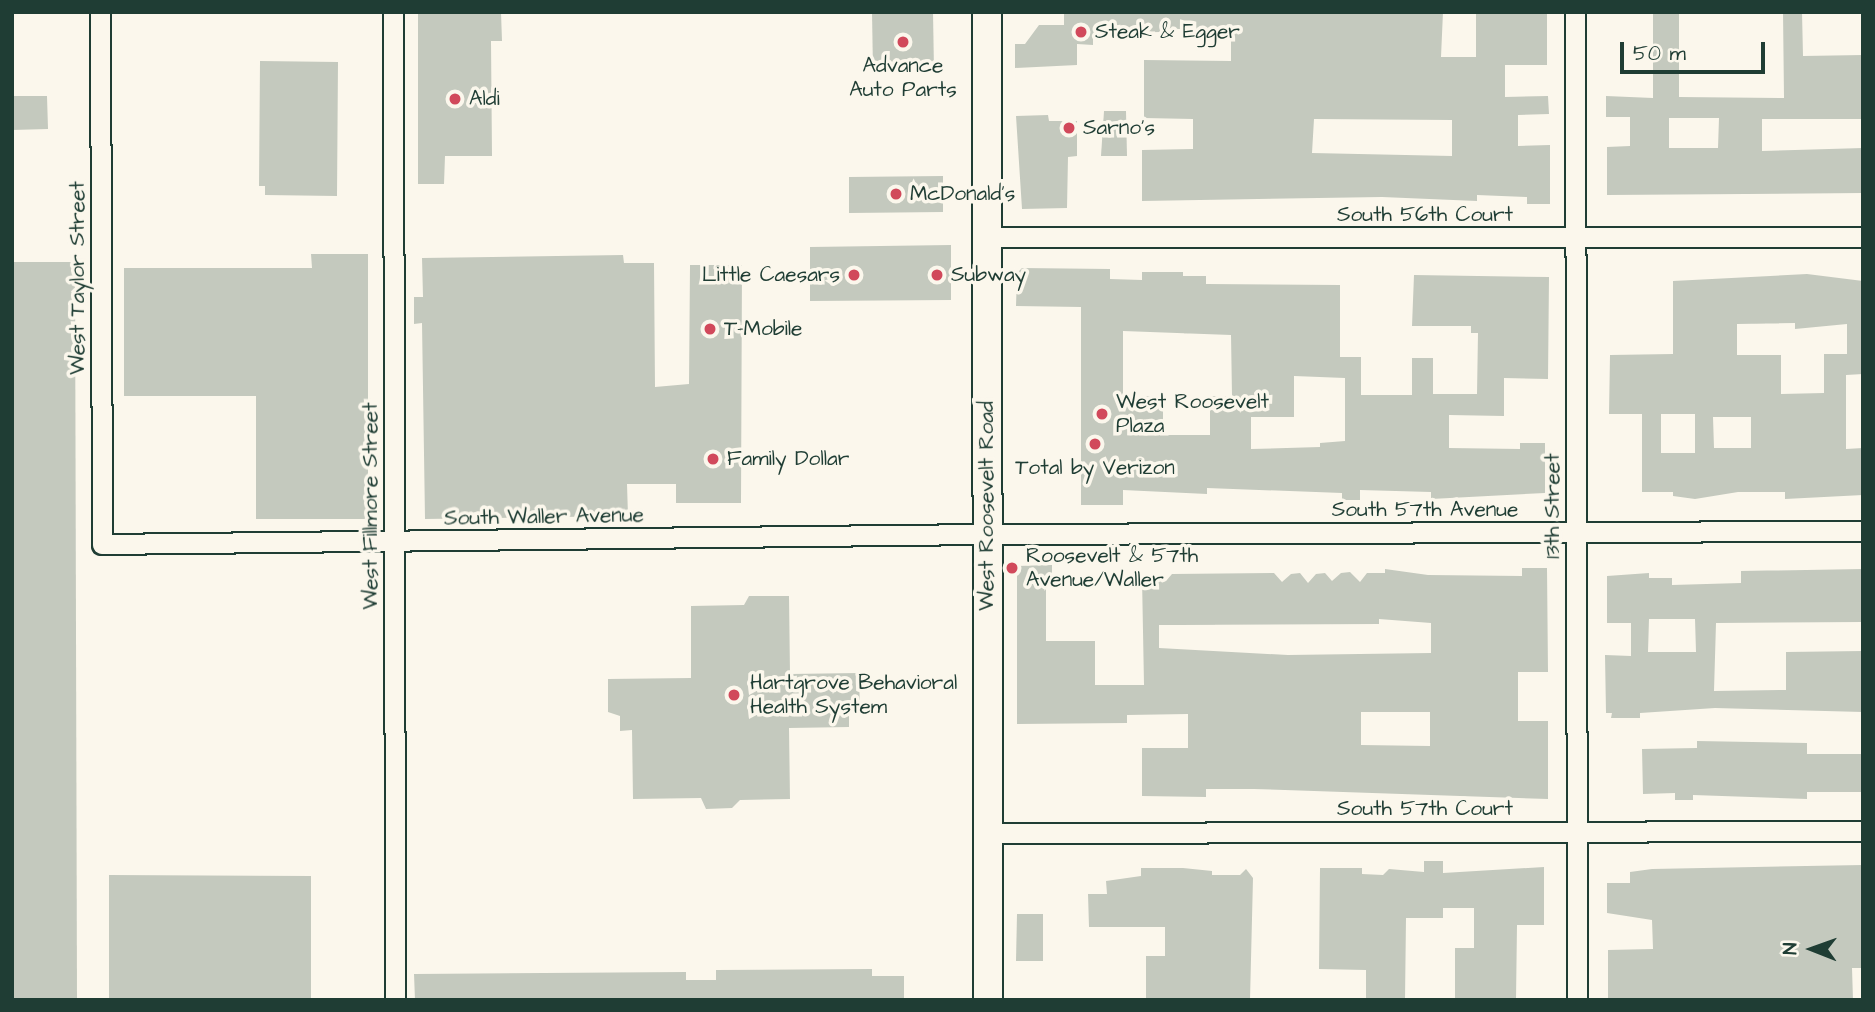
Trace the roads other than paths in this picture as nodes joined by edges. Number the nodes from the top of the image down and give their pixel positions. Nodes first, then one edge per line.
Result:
1 (100, 12) edge
2 (393, 12) edge
3 (986, 12) edge
4 (1576, 12) edge
5 (987, 237) junction
6 (1576, 237) junction
7 (1863, 237) edge
8 (1863, 531) edge
9 (1576, 532) junction
10 (987, 534) junction
11 (394, 541) junction
12 (102, 544) joint
13 (1577, 831) junction
14 (1863, 831) edge
15 (988, 833) junction
16 (395, 1000) edge
17 (988, 1000) edge
18 (1577, 1000) edge

1 - 12 street, West Taylor Street
2 - 11 street, West Fillmore Street
3 - 5 main road, West Roosevelt Road
4 - 6 street, 13th Street
5 - 6 street, South 56th Court
5 - 10 main road, West Roosevelt Road
6 - 7 street, South 56th Court
6 - 9 street, 13th Street
8 - 9 street, South 57th Avenue
9 - 10 street, South 57th Avenue
9 - 13 street, 13th Street
10 - 11 street, South Waller Avenue
10 - 15 main road, West Roosevelt Road
11 - 12 street, South Waller Avenue
11 - 16 street, West Fillmore Street
13 - 14 street, South 57th Court
13 - 15 street, South 57th Court
13 - 18 street, 13th Street
15 - 17 main road, West Roosevelt Road

